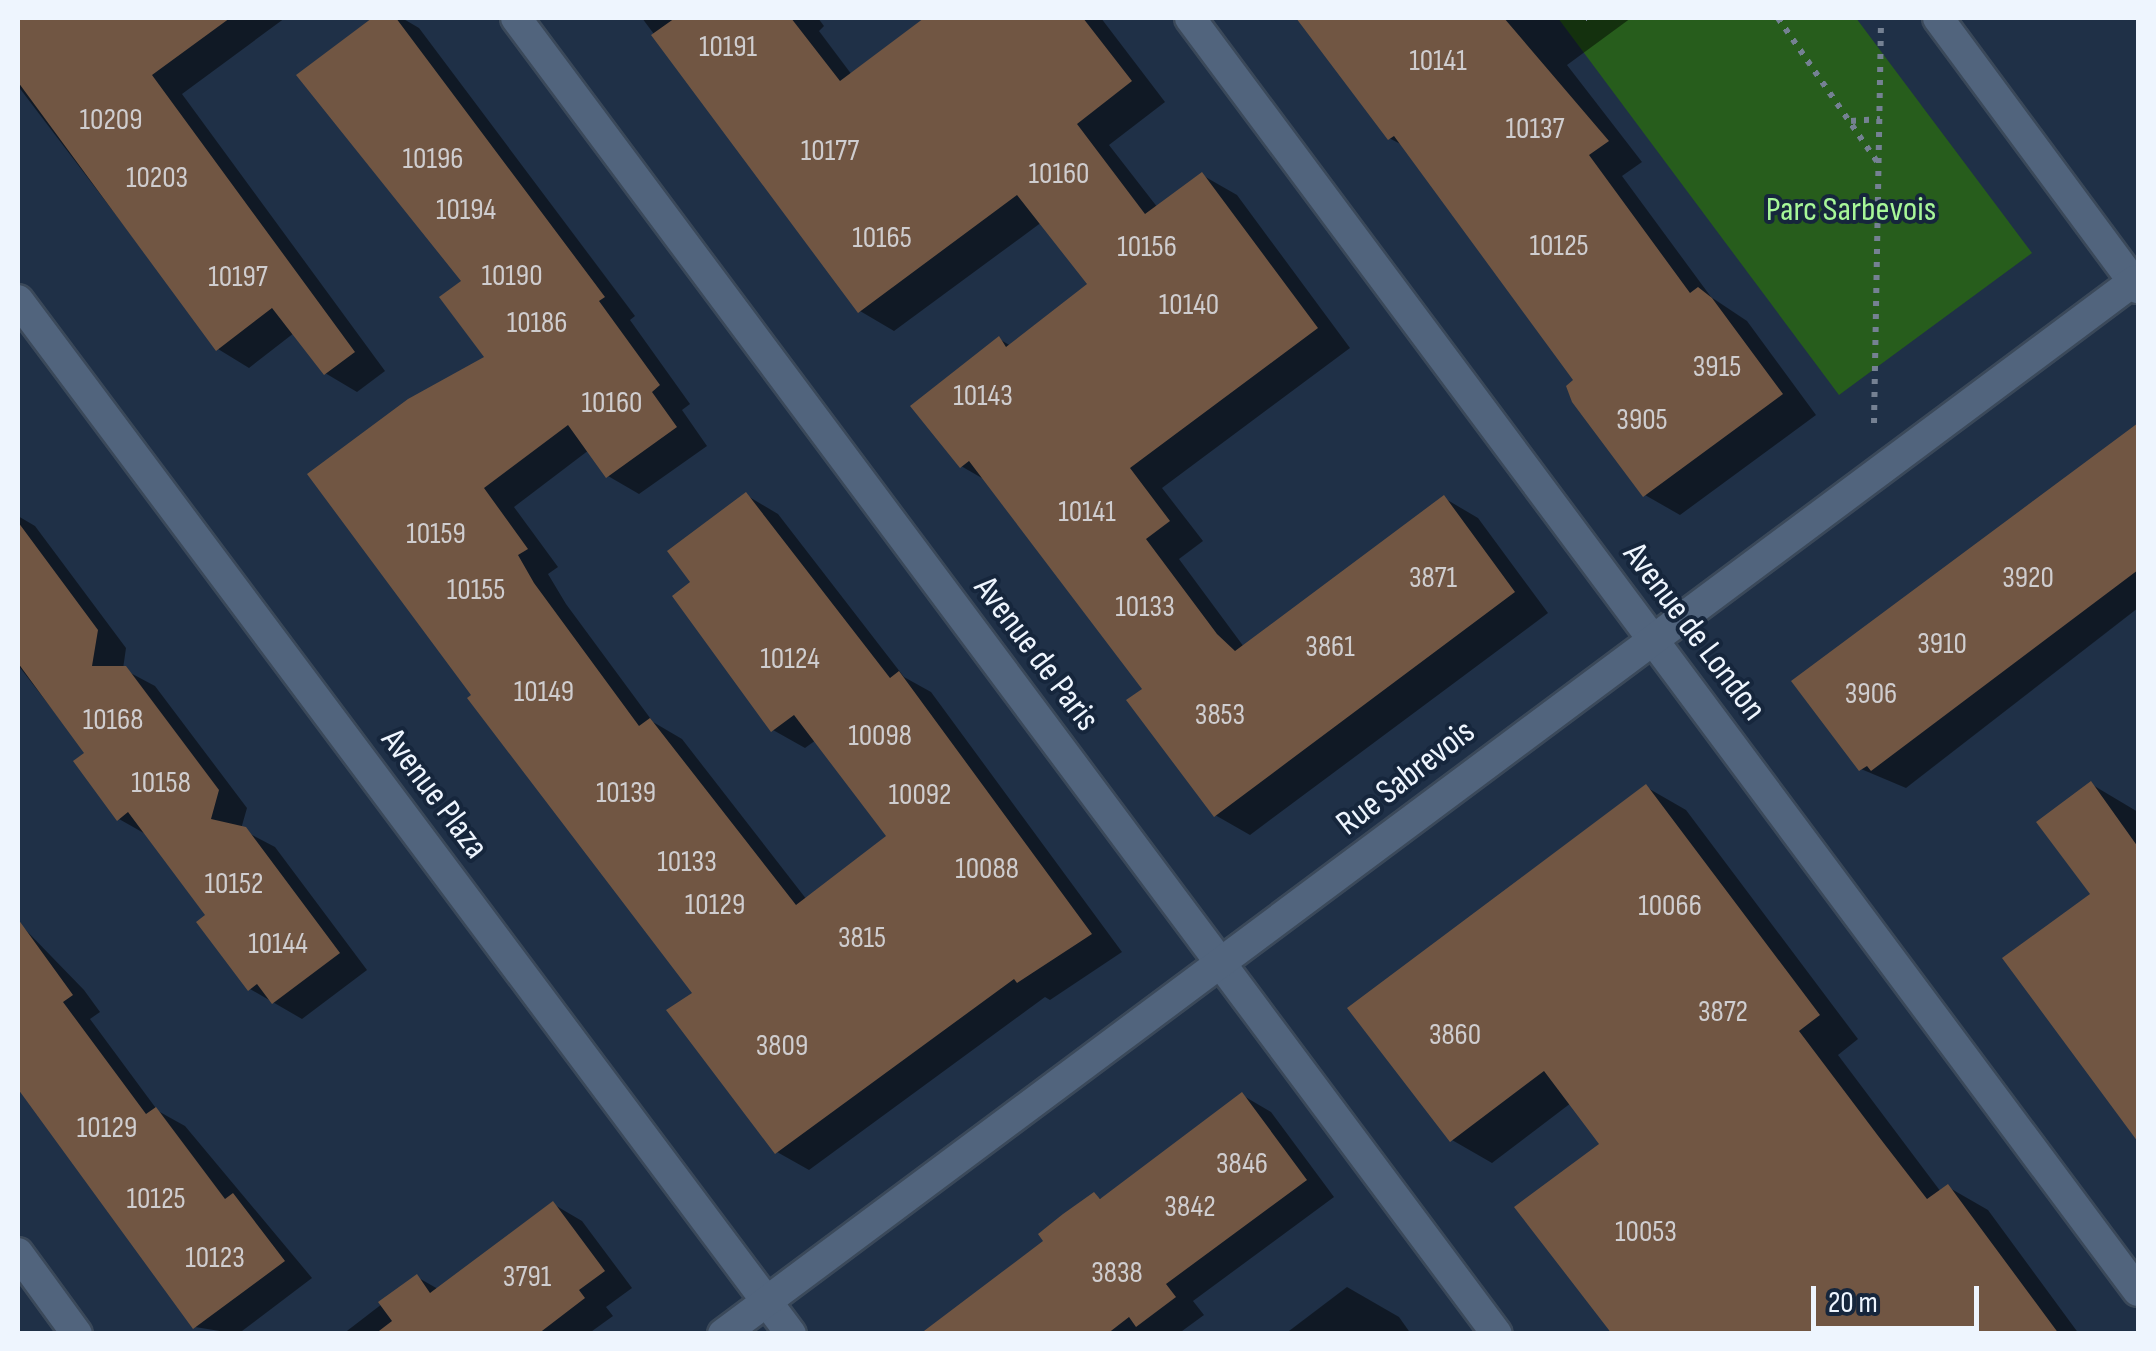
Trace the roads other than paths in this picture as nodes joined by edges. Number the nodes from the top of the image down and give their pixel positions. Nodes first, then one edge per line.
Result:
1 (516, 18) edge
2 (1190, 18) edge
3 (1938, 18) edge
4 (2136, 284) edge
5 (18, 300) edge
6 (1651, 636) junction
7 (1222, 966) junction
8 (18, 1253) edge
9 (2138, 1292) edge
10 (767, 1301) junction
11 (78, 1334) edge
12 (723, 1334) edge
13 (790, 1334) edge
14 (1496, 1334) edge

1 - 7 street, Avenue de Paris
2 - 6 street, Avenue de London
3 - 4 street
4 - 6 street, Rue Sabrevois
5 - 10 street, Avenue Plaza
6 - 7 street, Rue Sabrevois
6 - 9 street, Avenue de London
7 - 10 street, Rue Sabrevois
7 - 14 street, Avenue de Paris
8 - 11 street
10 - 12 street, Rue Sabrevois
10 - 13 street, Avenue Plaza

